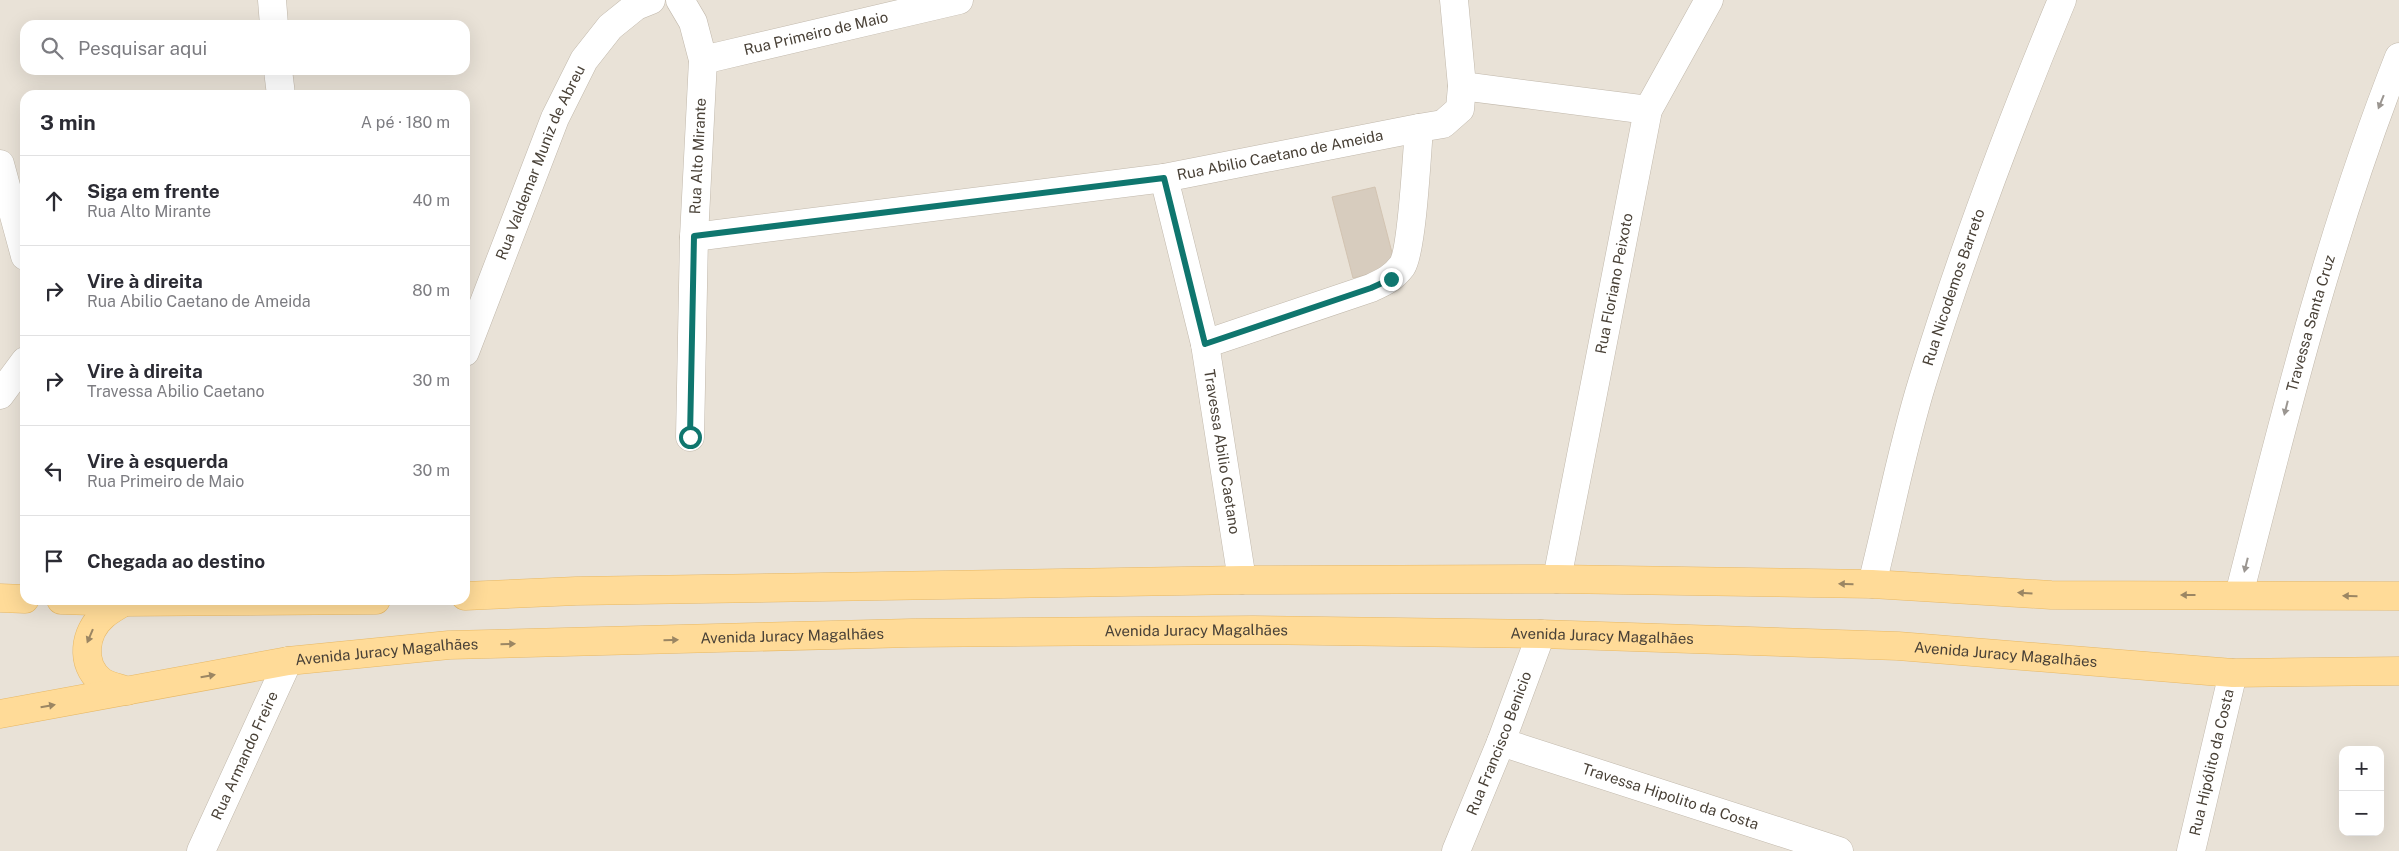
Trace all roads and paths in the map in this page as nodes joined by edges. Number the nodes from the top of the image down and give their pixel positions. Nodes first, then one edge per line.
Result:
1 (272, 0) edge
2 (651, 0) edge
3 (680, 0) edge
4 (958, 0) edge
5 (1454, 0) edge
6 (1709, 0) edge
7 (2062, 0) edge
8 (274, 20) edge
9 (2399, 57) edge
10 (703, 60) junction
11 (279, 75) edge
12 (1462, 86) junction
13 (280, 90) edge
14 (1648, 110) junction
15 (1419, 128) junction
16 (0, 164) edge
17 (1164, 178) junction
18 (694, 236) junction
19 (20, 238) edge
20 (470, 339) edge
21 (1205, 344) junction
22 (20, 368) edge
23 (0, 395) edge
24 (690, 437) dead end
25 (1557, 579) junction
26 (1242, 580) junction
27 (1872, 584) junction
28 (2239, 595) junction
29 (470, 596) edge
30 (2399, 596) edge
31 (0, 598) edge
32 (20, 599) edge
33 (119, 605) edge
34 (1541, 634) junction
35 (288, 661) junction
36 (2399, 671) edge
37 (2233, 673) junction
38 (127, 691) junction
39 (0, 714) edge
40 (1501, 742) junction
41 (201, 851) edge
42 (1456, 851) edge
43 (1839, 851) edge
44 (2191, 851) edge

1 - 8 street
2 - 20 street, Rua Valdemar Muniz de Abreu
3 - 10 street, Rua Alto Mirante
4 - 10 street, Rua Primeiro de Maio
5 - 12 street
6 - 14 street, Rua Floriano Peixoto
7 - 27 street, Rua Nicodemos Barreto
9 -> 28 street, Travessa Santa Cruz
10 - 18 street, Rua Alto Mirante
11 - 13 street
12 - 14 street
12 - 15 street
14 - 25 street, Rua Floriano Peixoto
15 - 17 street, Rua Abilio Caetano de Ameida
15 - 21 street
16 - 19 street
17 - 18 street, Rua Abilio Caetano de Ameida
17 - 21 street, Travessa Abilio Caetano
18 - 24 street, Rua Alto Mirante
21 - 26 street, Travessa Abilio Caetano
22 - 23 street
25 - 26 main road
27 -> 25 main road
26 - 29 main road
28 -> 27 main road
30 -> 28 main road
31 - 32 main road
33 -> 38 main road
35 -> 34 main road, Avenida Juracy Magalhães
34 - 37 main road, Avenida Juracy Magalhães
34 - 40 street, Rua Francisco Benicio
38 -> 35 main road, Avenida Juracy Magalhães
35 - 41 street, Rua Armando Freire
36 - 37 main road, Avenida Juracy Magalhães
37 - 44 street, Rua Hipólito da Costa
39 -> 38 main road, Avenida Juracy Magalhães
40 - 42 street, Rua Francisco Benicio
40 - 43 street, Travessa Hipolito da Costa

